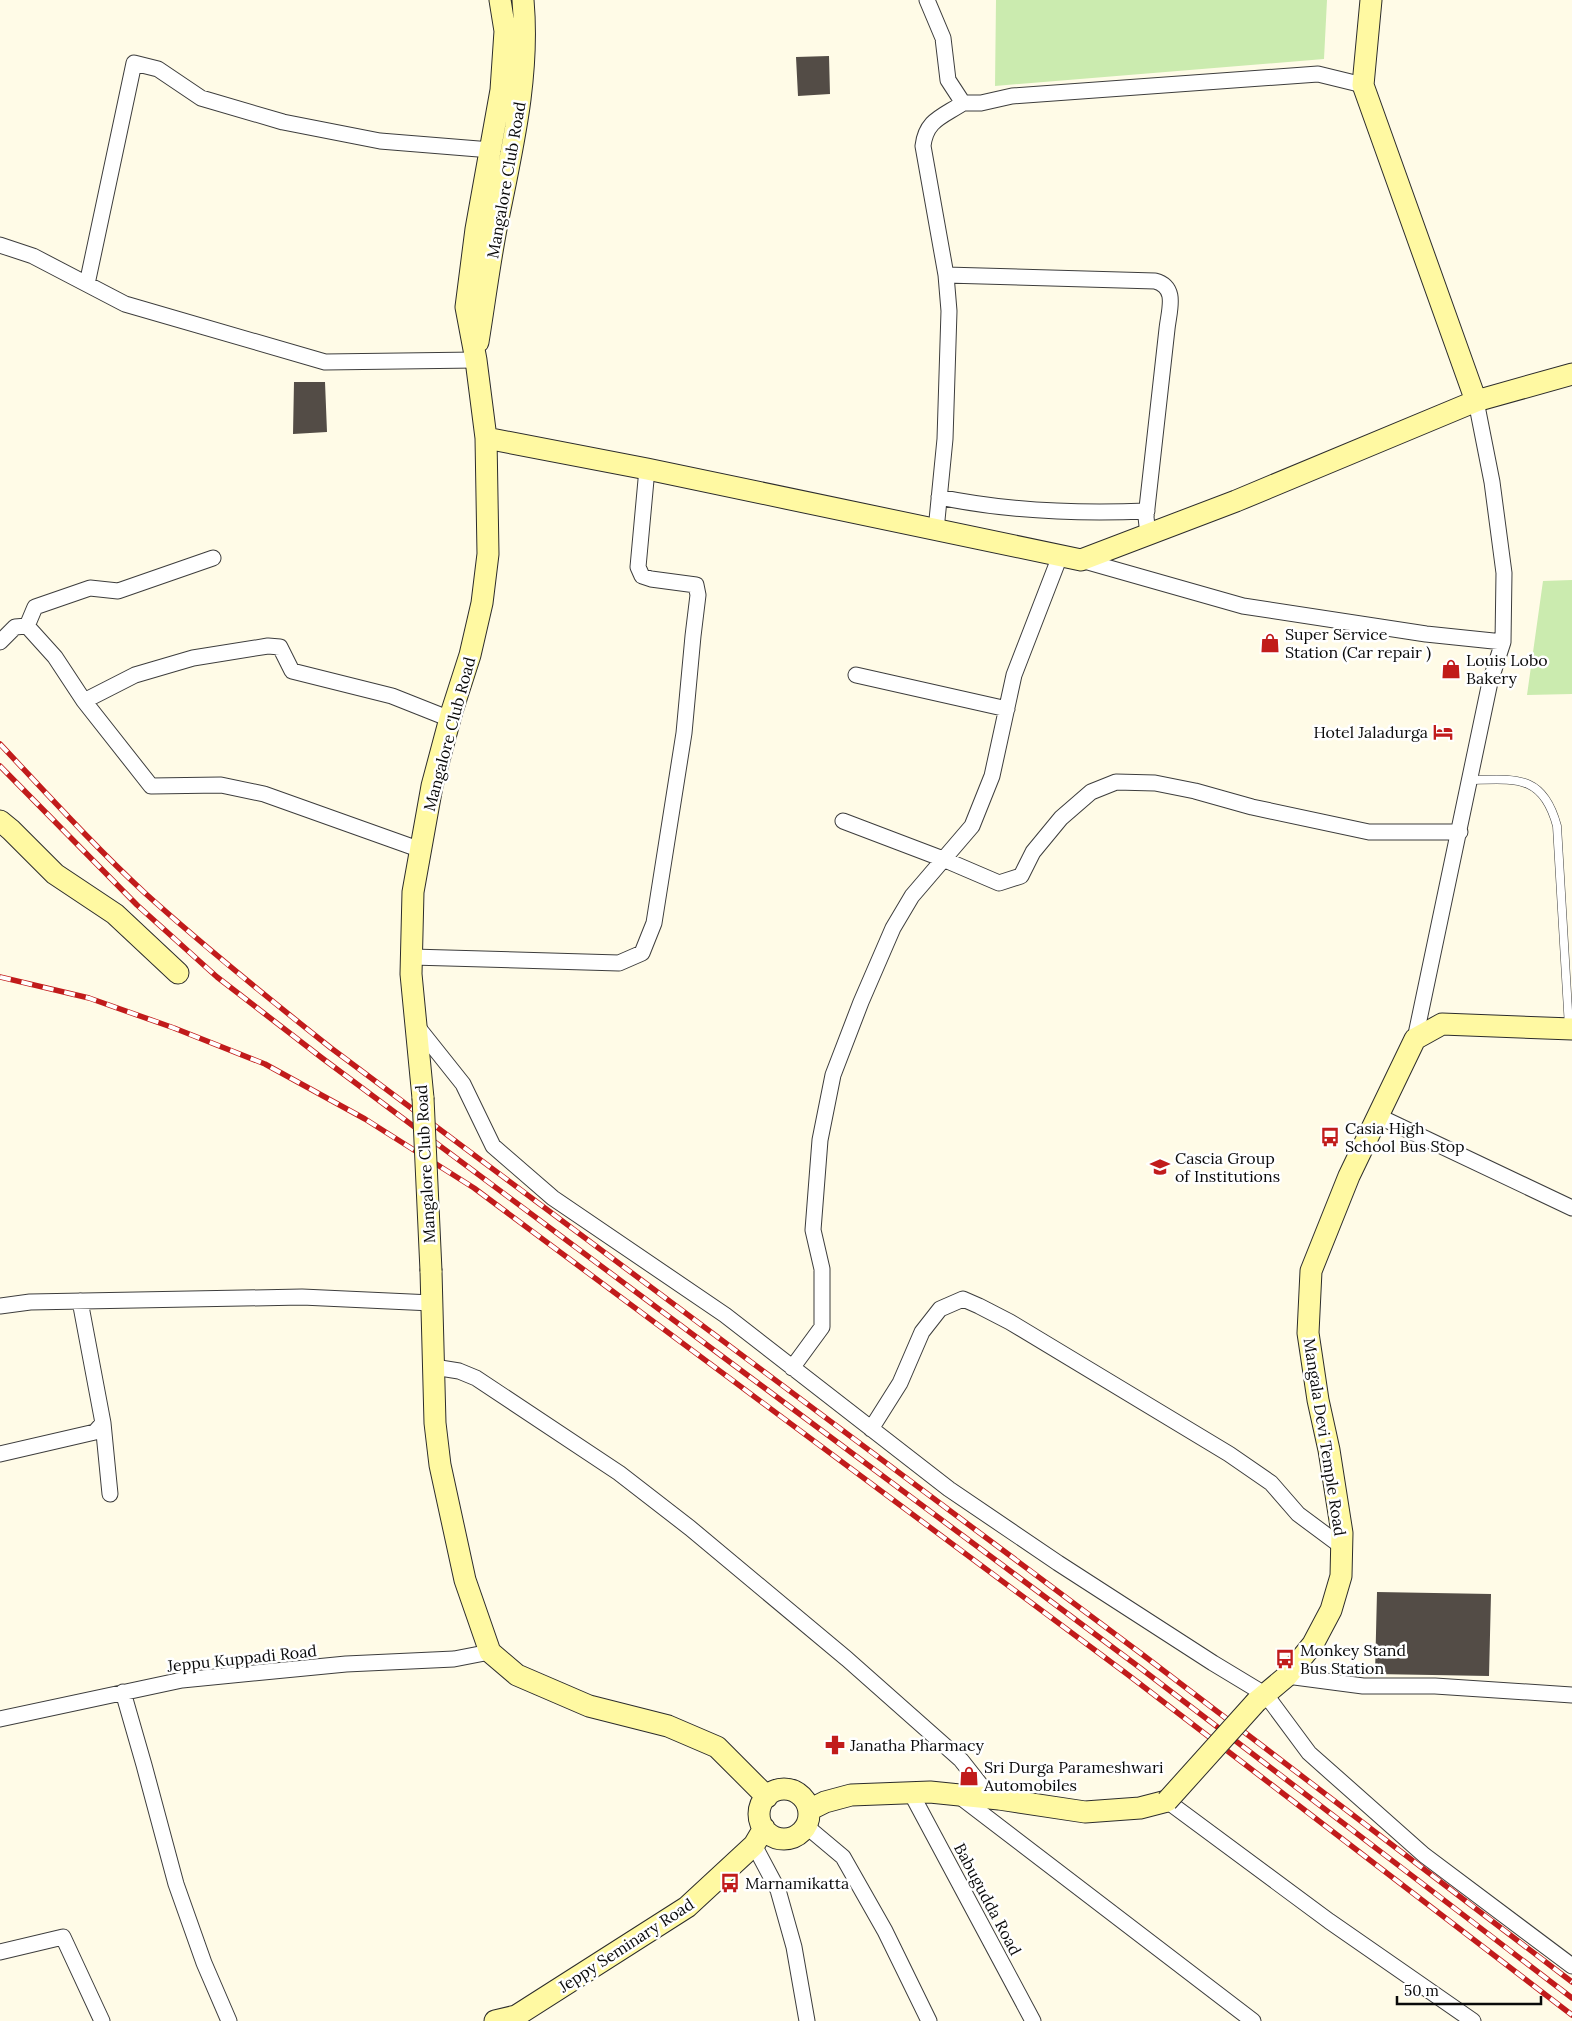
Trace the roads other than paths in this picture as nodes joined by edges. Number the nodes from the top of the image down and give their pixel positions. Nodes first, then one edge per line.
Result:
1 (500, 0) edge
2 (523, 0) edge
3 (927, 0) edge
4 (1371, 0) edge
5 (1363, 84) junction
6 (963, 103) junction
7 (491, 150) junction
8 (0, 245) edge
9 (946, 275) junction
10 (87, 284) junction
11 (476, 360) junction
12 (1572, 374) edge
13 (1476, 401) junction
14 (486, 438) junction
15 (647, 469) junction
16 (938, 497) junction
17 (1147, 511) junction
18 (936, 530) junction
19 (1148, 535) junction
20 (1060, 556) junction
21 (213, 558) dead end
22 (1081, 560) junction
23 (27, 626) junction
24 (0, 642) edge
25 (1503, 642) junction
26 (856, 675) dead end
27 (84, 701) junction
28 (1007, 709) junction
29 (450, 719) junction
30 (1470, 780) junction
31 (843, 821) dead end
32 (0, 822) edge
33 (1460, 832) junction
34 (421, 850) junction
35 (942, 858) junction
36 (412, 957) junction
37 (178, 973) dead end
38 (416, 1025) junction
39 (1570, 1029) edge
40 (1415, 1039) junction
41 (1378, 1116) junction
42 (1572, 1208) edge
43 (80, 1301) junction
44 (432, 1303) junction
45 (0, 1306) edge
46 (434, 1367) junction
47 (792, 1368) junction
48 (103, 1423) junction
49 (871, 1429) junction
50 (0, 1454) edge
51 (110, 1494) dead end
52 (1341, 1546) junction
53 (490, 1652) junction
54 (1287, 1676) junction
55 (122, 1692) junction
56 (1572, 1695) edge
57 (1261, 1699) junction
58 (0, 1719) edge
59 (911, 1793) junction
60 (958, 1795) junction
61 (767, 1797) junction
62 (991, 1798) junction
63 (1167, 1801) junction
64 (807, 1818) junction
65 (759, 1837) junction
66 (0, 1952) edge
67 (1572, 1966) edge
68 (515, 2019) edge
69 (102, 2021) edge
70 (229, 2021) edge
71 (495, 2021) edge
72 (807, 2021) edge
73 (929, 2021) edge
74 (1033, 2021) edge
75 (1253, 2021) edge
76 (1473, 2021) edge

1 - 7 street, Mangalore Club Road
2 - 11 street, Mangalore Club Road
3 - 6 street
4 - 5 street
5 - 6 street
5 - 13 street
6 - 9 street
7 - 10 street
7 - 11 street, Mangalore Club Road
8 - 10 street
9 - 16 street
9 - 17 street
10 - 11 street
11 - 14 street, Mangalore Club Road
12 - 13 street
13 - 19 street
13 - 25 street
14 - 15 street
14 - 29 street, Mangalore Club Road
15 - 18 street
15 - 36 street
16 - 17 street
16 - 18 street
17 - 19 street
18 - 20 street
19 - 22 street
20 - 22 street
20 - 28 street
21 - 23 street
22 - 25 street
23 - 24 street
23 - 27 street
25 - 30 street
26 - 28 street
27 - 29 street
27 - 34 street
28 - 35 street
29 - 34 street, Mangalore Club Road
30 - 33 street
30 - 39 lane
31 - 35 street
32 - 37 street
33 - 35 street
33 - 40 street
34 - 36 street, Mangalore Club Road
35 - 47 street
36 - 38 street, Mangalore Club Road
38 - 44 street, Mangalore Club Road, bridge
38 - 47 street
39 - 40 street
40 - 41 street, Mangala Devi Temple Road
41 - 42 street
41 - 52 street, Mangala Devi Temple Road
43 - 44 street
43 - 45 street
43 - 48 street
44 - 46 street, Mangalore Club Road
46 - 53 street, Mangalore Club Road
46 - 62 street
47 - 49 street
48 - 50 street
48 - 51 street
49 - 52 street
49 - 57 street
52 - 54 street, Mangala Devi Temple Road
53 - 55 street, Jeppu Kuppadi Road
53 - 61 street
54 - 56 street
54 - 57 street, Mangala Devi Temple Road
55 - 58 street, Jeppu Kuppadi Road
55 - 70 street
57 - 63 street, Mangala Devi Temple Road, bridge
57 - 67 street
59 - 60 street
59 - 64 street
59 - 74 street, Babugudda Road
60 - 62 street
60 - 75 street
61 - 64 street
61 - 65 street
62 - 63 street
63 - 76 street
64 - 65 street
64 - 73 street
65 - 68 street, Jeppy Seminary Road
65 - 72 street
66 - 69 street
68 - 71 street, Jeppy Seminary Road

